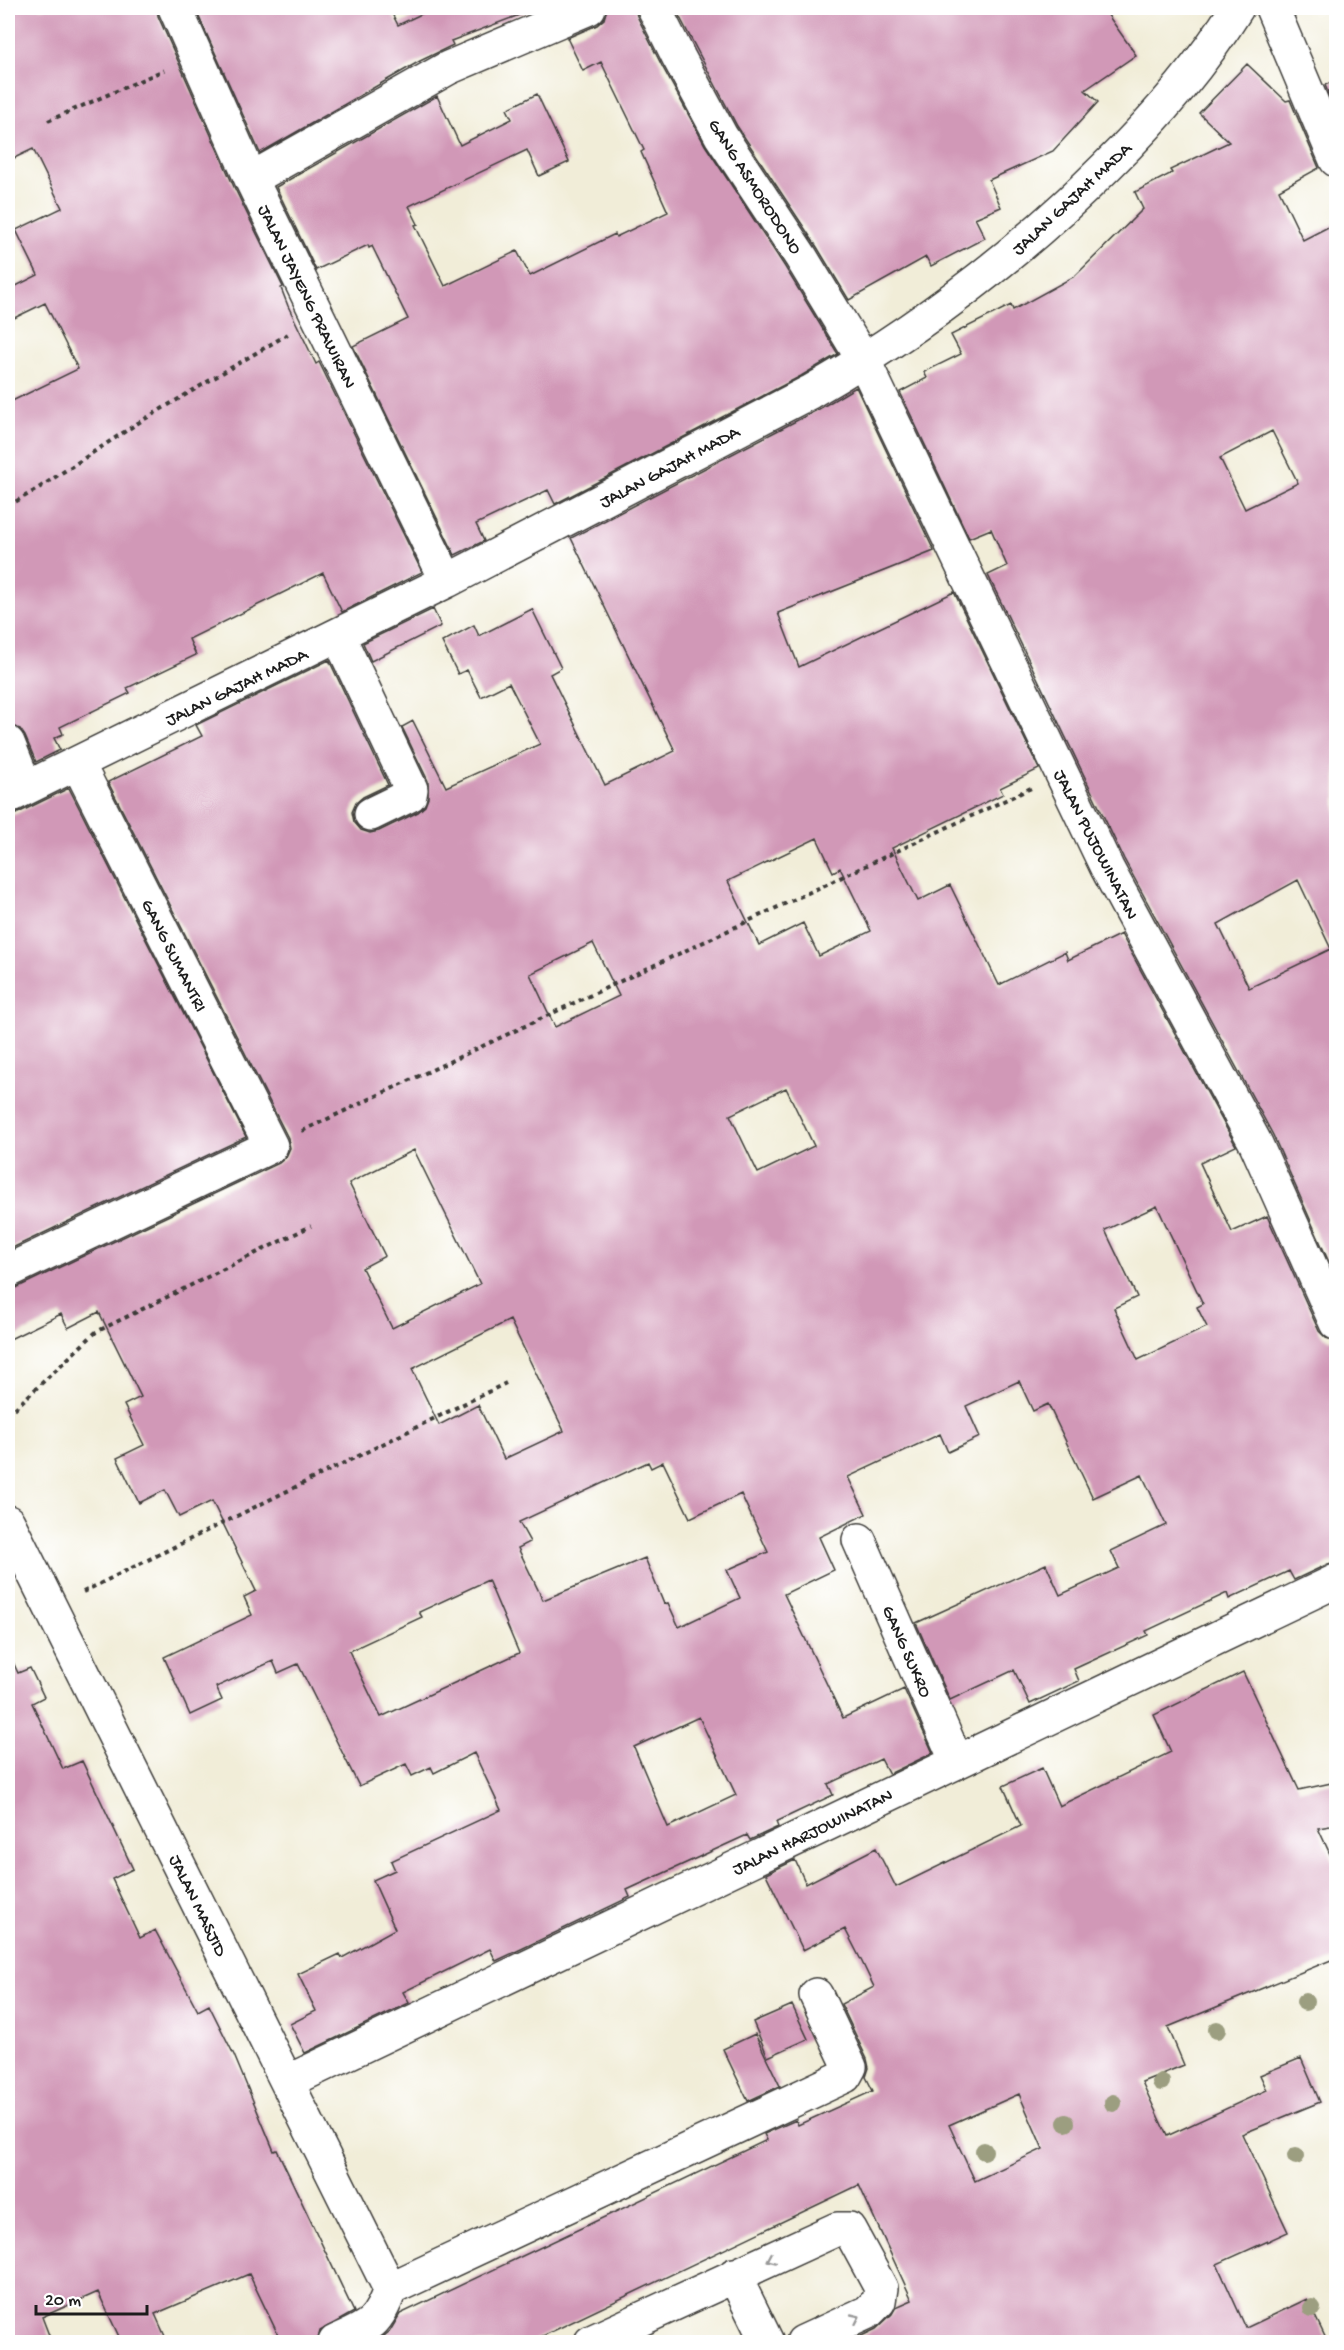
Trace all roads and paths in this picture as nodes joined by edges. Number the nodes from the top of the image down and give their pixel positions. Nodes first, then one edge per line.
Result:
1 (175, 8) edge
2 (589, 8) edge
3 (654, 8) edge
4 (1237, 8) edge
5 (1272, 8) edge
6 (197, 56) junction
7 (48, 121) dead end
8 (1336, 160) edge
9 (251, 179) junction
10 (317, 316) junction
11 (864, 361) junction
12 (8, 506) edge
13 (447, 581) junction
14 (338, 635) junction
15 (8, 743) edge
16 (78, 764) junction
17 (1062, 774) junction
18 (17, 792) edge
19 (371, 814) dead end
20 (271, 1146) junction
21 (312, 1226) dead end
22 (8, 1271) edge
23 (1336, 1323) edge
24 (506, 1383) dead end
25 (8, 1415) edge
26 (8, 1522) edge
27 (859, 1540) dead end
28 (1336, 1581) edge
29 (50, 1608) junction
30 (957, 1762) junction
31 (816, 1995) dead end
32 (287, 2082) junction
33 (734, 2275) junction
34 (390, 2289) junction
35 (610, 2340) edge
36 (335, 2343) edge
37 (767, 2343) edge
38 (803, 2343) edge

1 - 6 street, JALAN JAYENG PRAWIRAN
2 - 9 street
3 - 11 street, GANG ASMORODONO
4 - 11 street, JALAN GAJAH MADA
5 - 8 street
6 - 7 path
6 - 9 street, JALAN JAYENG PRAWIRAN
9 - 10 street, JALAN JAYENG PRAWIRAN
10 - 12 path
10 - 13 street, JALAN JAYENG PRAWIRAN
11 - 13 street, JALAN GAJAH MADA
11 - 17 street, JALAN PUJOWINATAN
13 - 14 street, JALAN GAJAH MADA
14 - 16 street, JALAN GAJAH MADA
14 - 19 street
15 - 18 street
16 - 18 street, JALAN GAJAH MADA
16 - 20 street, GANG SUMANTRI
17 - 20 path
17 - 23 street, JALAN PUJOWINATAN
20 - 22 street
21 - 25 path
24 - 29 path
26 - 29 street, JALAN MASJID
27 - 30 street, GANG SUKRO
28 - 30 street, JALAN HARJOWINATAN
29 - 32 street, JALAN MASJID
30 - 32 street, JALAN HARJOWINATAN
31 - 34 street
32 - 34 street, JALAN MASJID
33 - 35 street
33 - 37 street
38 -> 33 street
34 - 36 street

